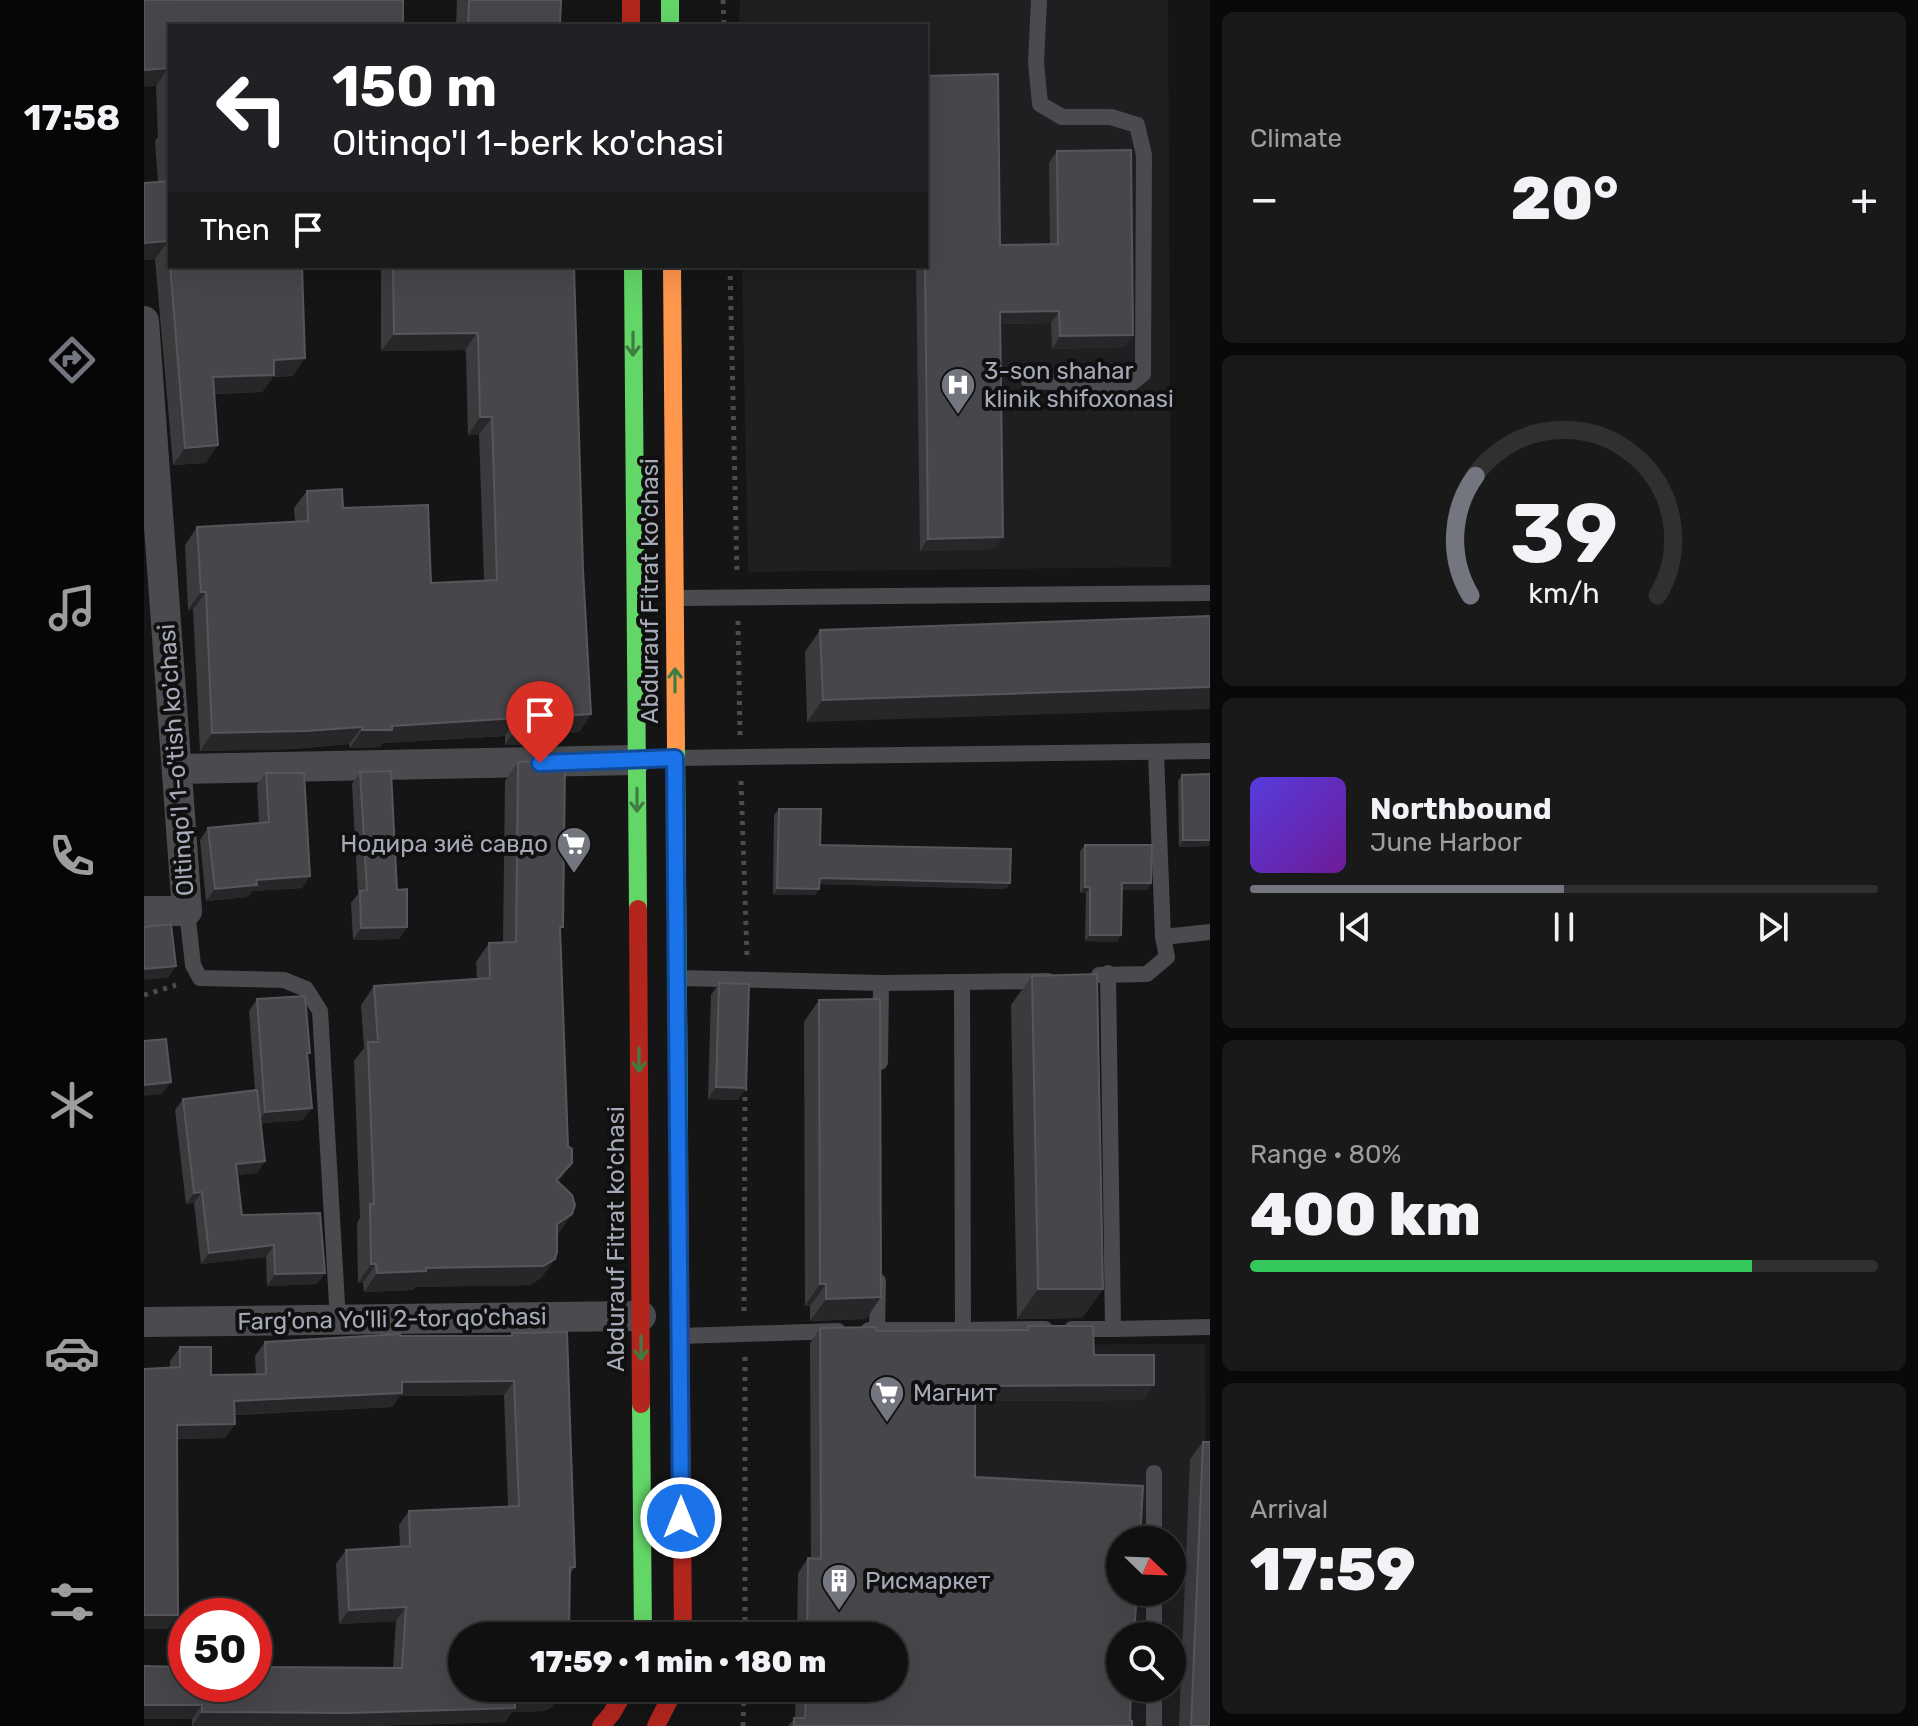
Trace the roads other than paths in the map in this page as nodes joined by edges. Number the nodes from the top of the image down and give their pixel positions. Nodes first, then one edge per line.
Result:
1 (631, 0) edge
2 (670, 0) edge
3 (1039, 0) edge
4 (631, 24) edge
5 (670, 24) edge
6 (633, 268) edge
7 (672, 268) edge
8 (144, 321) edge
9 (1029, 381) dead end
10 (1210, 593) edge
11 (675, 598) junction
12 (1210, 751) edge
13 (1156, 753) junction
14 (656, 759) junction
15 (178, 769) junction
16 (144, 911) edge
17 (187, 911) junction
18 (1210, 932) edge
19 (1163, 937) junction
20 (1108, 973) junction
21 (677, 978) junction
22 (962, 982) junction
23 (881, 983) junction
24 (880, 1078) edge
25 (878, 1267) edge
26 (660, 1316) junction
27 (338, 1321) junction
28 (144, 1322) edge
29 (1210, 1327) edge
30 (1113, 1329) junction
31 (877, 1330) junction
32 (963, 1330) junction
33 (680, 1336) junction
34 (1154, 1473) dead end
35 (1154, 1526) edge
36 (644, 1622) edge
37 (683, 1622) edge
38 (618, 1702) edge
39 (645, 1702) edge
40 (668, 1702) edge
41 (683, 1702) edge
42 (1154, 1702) edge
43 (683, 1713) dead end
44 (601, 1726) edge
45 (646, 1726) edge
46 (656, 1726) edge
47 (1154, 1726) edge

1 - 4 main road
2 - 5 main road
3 - 9 lane
6 -> 14 main road, Abdurauf Fitrat ko'chasi
7 - 11 main road, Abdurauf Fitrat ko'chasi
8 - 15 street, Oltinqo'l 1-o'tish ko'chasi
10 - 11 lane
14 -> 11 main road, Abdurauf Fitrat ko'chasi
12 - 13 lane
13 - 14 lane
13 - 19 lane
14 - 15 street
14 - 21 main road, Abdurauf Fitrat ko'chasi
14 -> 26 main road, Abdurauf Fitrat ko'chasi
15 - 17 street, Oltinqo'l 1-o'tish ko'chasi
16 - 17 street, Oltinqo'l 1-o'tish ko'chasi
17 - 27 lane, Oltinqo'l 1-o'tish ko'chasi
18 - 19 lane
19 - 20 lane
20 - 22 lane
20 - 30 lane
21 - 23 lane
21 - 26 main road, Abdurauf Fitrat ko'chasi
22 - 23 lane
22 - 32 lane
23 - 24 lane
25 - 31 lane
26 - 27 street, Farg'ona Yo'lli 2-tor qo'chasi
26 - 33 main road, Abdurauf Fitrat ko'chasi
26 -> 36 main road, Abdurauf Fitrat ko'chasi
27 - 28 street, Farg'ona Yo'lli 2-tor qo'chasi
29 - 30 lane
30 - 32 lane
31 - 32 lane
31 - 33 lane
33 - 37 main road, Abdurauf Fitrat ko'chasi
34 - 35 lane
38 - 44 main road
39 - 45 main road
40 - 46 main road
41 - 43 main road
42 - 47 lane

